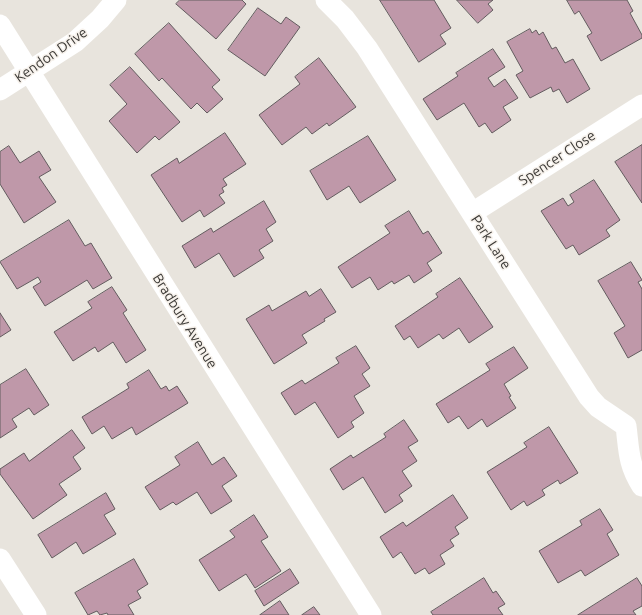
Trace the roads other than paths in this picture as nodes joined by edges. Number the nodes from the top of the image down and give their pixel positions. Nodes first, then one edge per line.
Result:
1 (116, 0) edge
2 (326, 0) edge
3 (0, 25) edge
4 (29, 71) junction
5 (0, 90) edge
6 (642, 105) edge
7 (472, 213) junction
8 (634, 423) edge
9 (642, 486) edge
10 (0, 558) edge
11 (36, 615) edge
12 (371, 615) edge

1 - 4 street, Kendon Drive
2 - 7 street, Park Lane
3 - 4 street, Bradbury Avenue
4 - 5 street, Kendon Drive
4 - 12 street, Bradbury Avenue
6 - 7 street, Spencer Close
7 - 8 street, Park Lane
8 - 9 street, Park Lane
10 - 11 street

